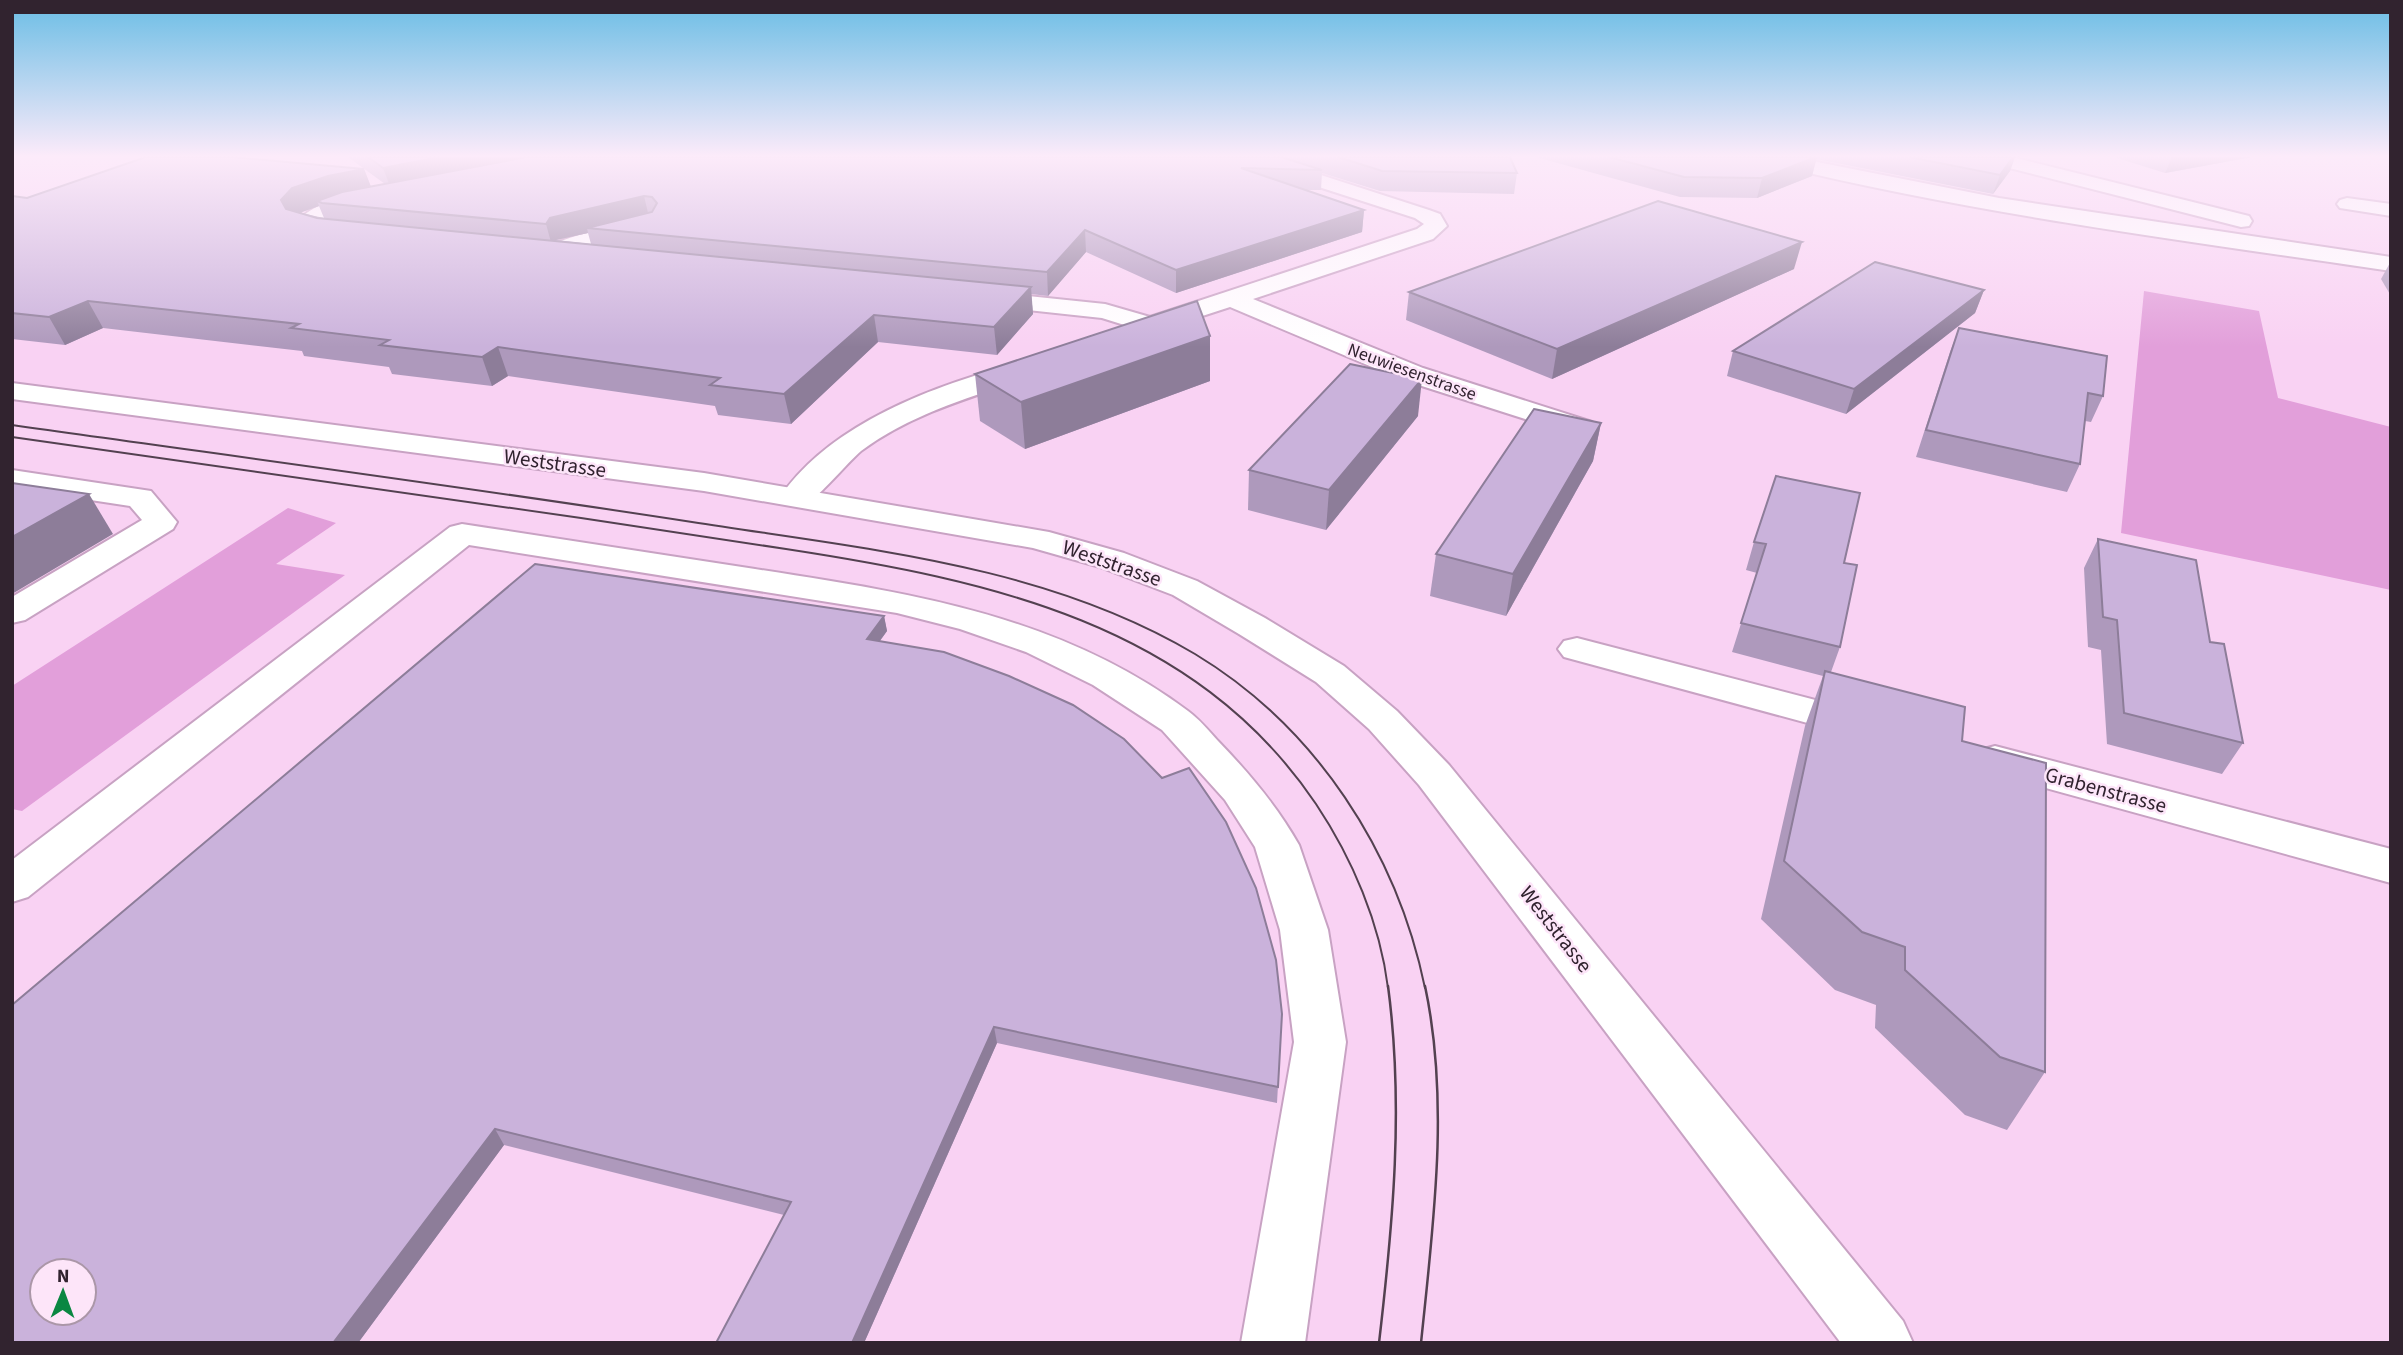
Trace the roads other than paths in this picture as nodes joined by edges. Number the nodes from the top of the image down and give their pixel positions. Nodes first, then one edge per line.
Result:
1 (309, 220) edge
2 (1433, 220) edge
3 (2093, 220) edge
4 (2237, 220) edge
5 (649, 226) edge
6 (368, 237) edge
7 (525, 253) edge
8 (2317, 253) junction
9 (550, 255) junction
10 (603, 260) edge
11 (2391, 264) edge
12 (956, 295) edge
13 (1230, 298) junction
14 (1151, 325) junction
15 (1106, 341) edge
16 (1049, 361) edge
17 (12, 390) edge
18 (1598, 434) edge
19 (12, 479) edge
20 (797, 496) junction
21 (12, 612) edge
22 (1577, 649) dead end
23 (1899, 735) edge
24 (1961, 751) edge
25 (2391, 866) edge
26 (12, 885) edge
27 (1273, 1343) edge
28 (1881, 1343) edge

1 - 6 street
2 - 13 street
3 - 8 street
4 - 8 street
5 - 9 street
7 - 9 street
8 - 11 street
9 - 10 street
12 - 14 street
13 - 14 street
13 - 18 street, Neuwiesenstrasse
14 - 15 street
16 - 20 street
17 - 20 street, Weststrasse
19 - 21 street
20 - 28 street, Weststrasse
22 - 23 street
24 - 25 street, Grabenstrasse
26 - 27 street

